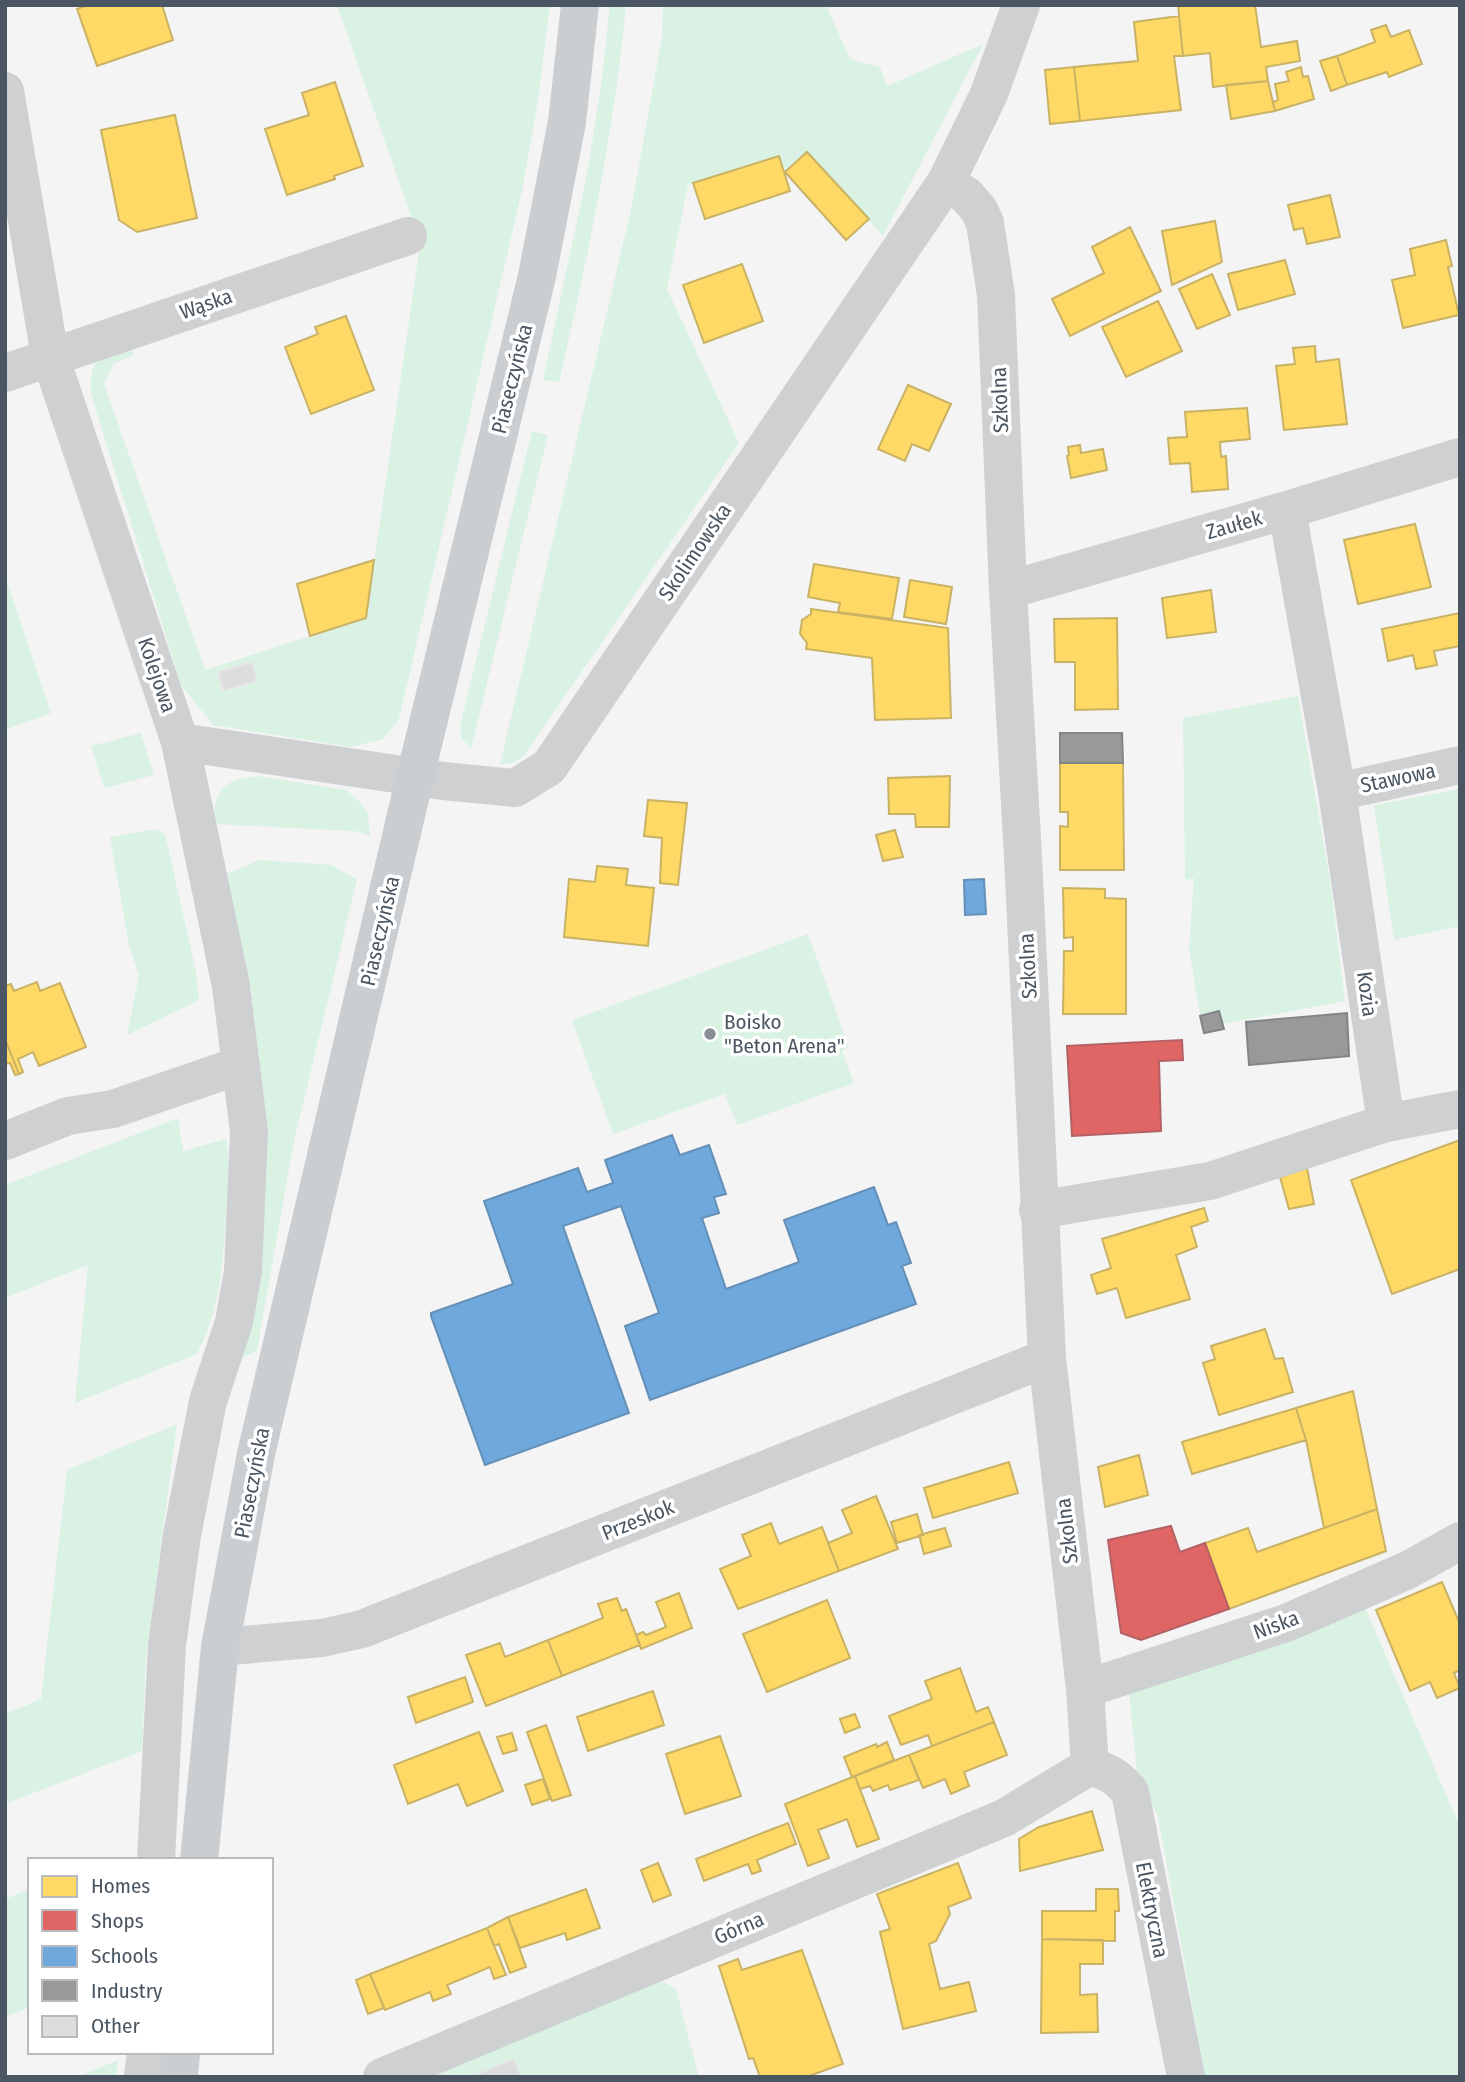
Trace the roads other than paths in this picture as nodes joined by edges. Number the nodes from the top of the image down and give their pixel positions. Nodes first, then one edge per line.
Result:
1 (580, 5) edge
2 (1021, 5) edge
3 (5, 91) edge
4 (946, 182) junction
5 (408, 236) dead end
6 (50, 356) junction
7 (5, 373) edge
8 (1460, 457) edge
9 (1287, 510) junction
10 (1007, 590) junction
11 (180, 741) junction
12 (1460, 765) edge
13 (415, 777) junction
14 (1337, 792) junction
15 (241, 1065) junction
16 (1460, 1109) edge
17 (1387, 1123) junction
18 (5, 1142) edge
19 (1038, 1210) junction
20 (1046, 1358) junction
21 (1460, 1541) edge
22 (220, 1647) junction
23 (1085, 1689) junction
24 (1090, 1766) junction
25 (156, 1858) edge
26 (199, 1858) edge
27 (146, 2054) edge
28 (181, 2054) edge
29 (143, 2077) edge
30 (179, 2077) edge
31 (382, 2077) edge
32 (1186, 2077) edge

1 - 13 main road, Piaseczyńska
2 - 4 street, Skolimowska
3 - 6 street, Kolejowa
4 - 10 street, Szkolna
4 - 13 street, Skolimowska
5 - 6 street, Wąska
6 - 7 street, Wąska
6 - 11 street, Kolejowa
8 - 9 street, Zaułek
9 - 10 street, Zaułek
9 - 14 street, Kozia
10 - 19 street, Szkolna
11 - 13 street, Skolimowska
11 - 15 street, Kolejowa
12 - 14 street, Stawowa
13 - 22 main road, Piaseczyńska
14 - 17 street, Kozia
15 - 18 street
15 - 25 street, Kolejowa
16 - 17 street
17 - 19 street
19 - 20 street, Szkolna
20 - 22 street, Przeskok
20 - 23 street, Szkolna
21 - 23 street, Niska
22 - 26 main road, Piaseczyńska
23 - 24 street, Szkolna
24 - 31 street, Górna
24 - 32 street, Elektryczna
27 - 29 street
28 - 30 main road

